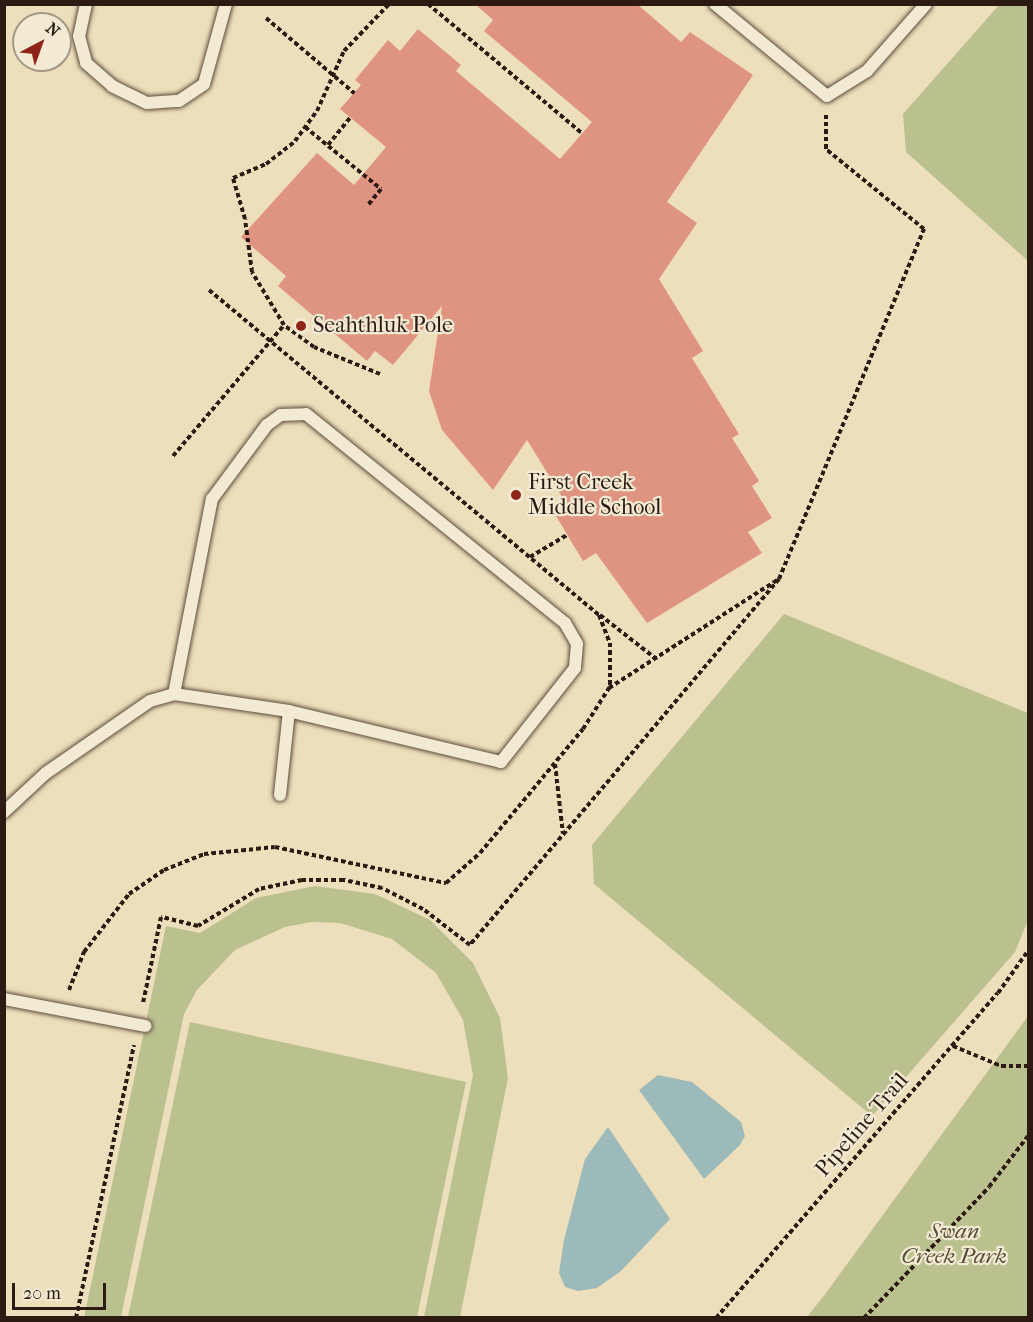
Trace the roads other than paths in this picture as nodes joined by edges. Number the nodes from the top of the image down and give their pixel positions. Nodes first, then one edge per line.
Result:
1 (86, 4) edge
2 (226, 4) edge
3 (715, 4) edge
4 (926, 4) edge
5 (174, 694) junction
6 (289, 711) junction
7 (280, 795) dead end
8 (4, 812) edge
9 (4, 999) edge
10 (142, 1026) road end

1 - 2 lane
3 - 4 lane
5 - 6 lane
5 - 6 lane
5 - 8 lane
6 - 7 lane
9 - 10 lane

